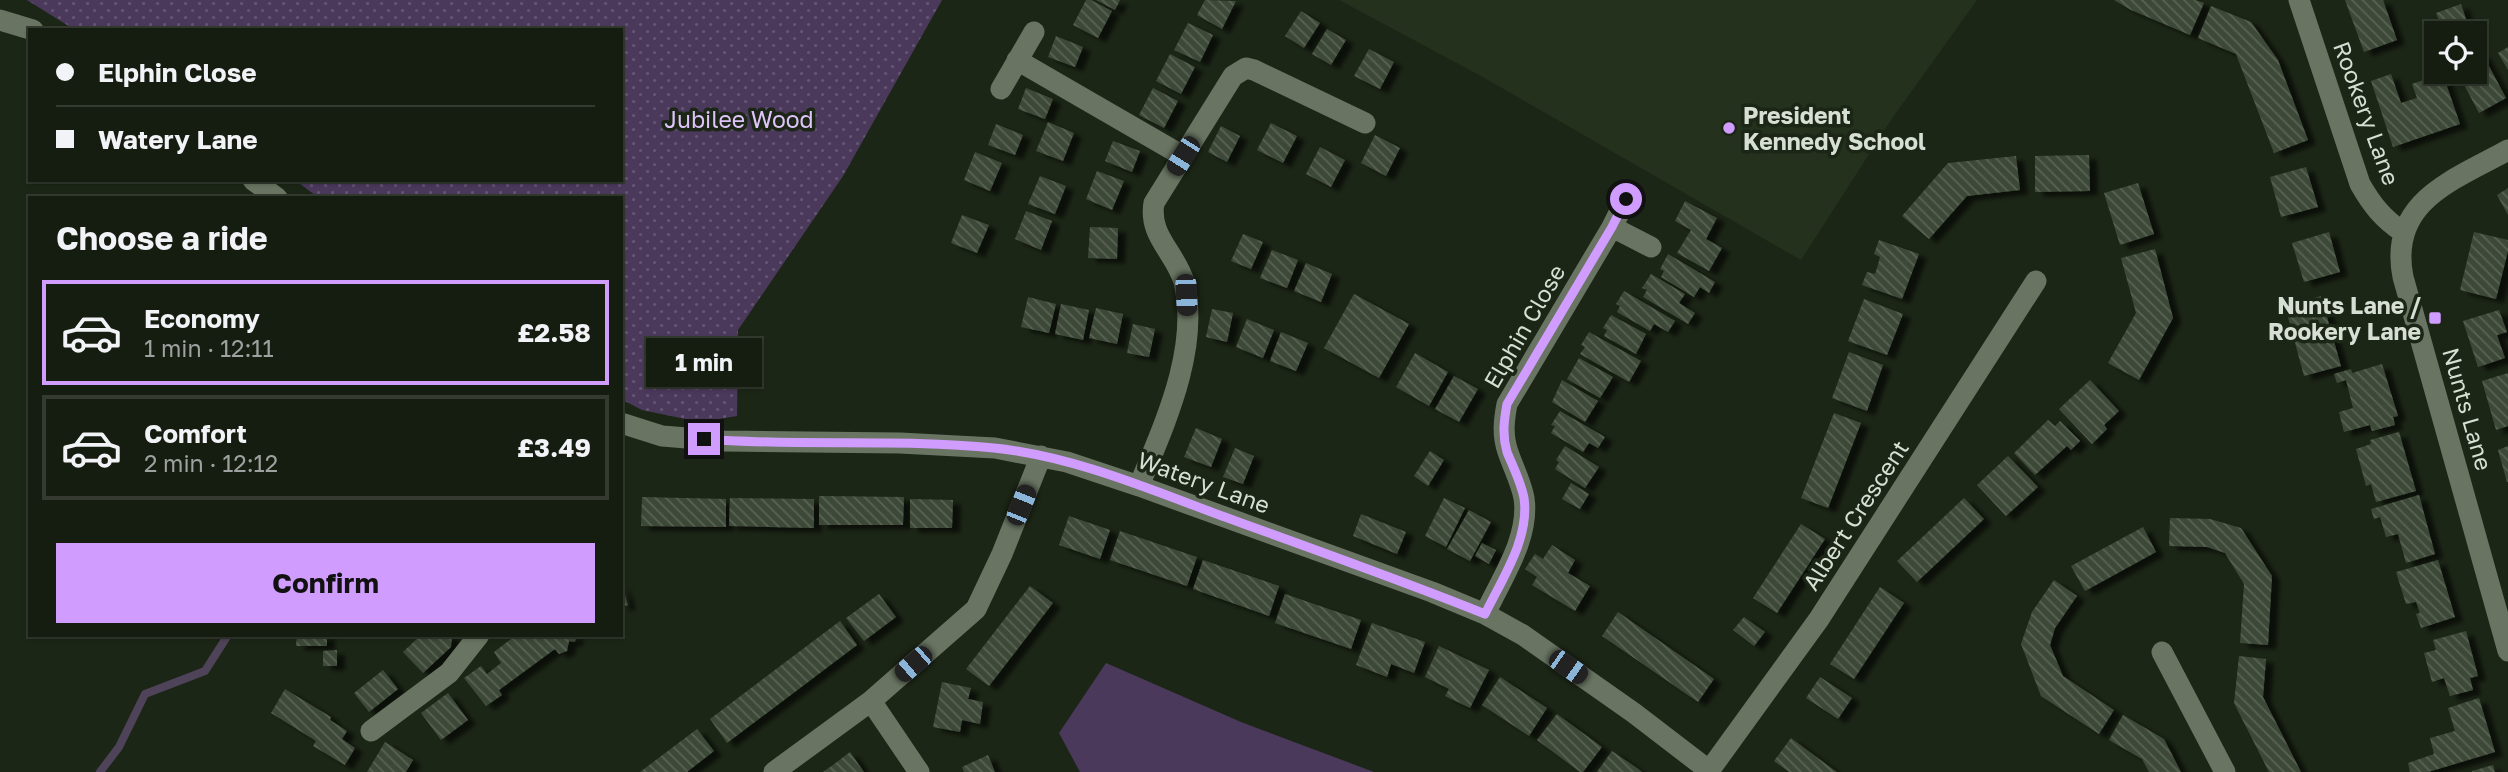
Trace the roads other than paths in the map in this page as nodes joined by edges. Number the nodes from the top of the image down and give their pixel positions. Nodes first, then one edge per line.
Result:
1 (2299, 0) edge
2 (0, 20) edge
3 (28, 28) edge
4 (1034, 32) dead end
5 (1017, 60) junction
6 (1001, 89) dead end
7 (1365, 123) dead end
8 (2508, 150) edge
9 (1183, 156) junction
10 (256, 182) edge
11 (274, 196) edge
12 (1626, 199) dead end
13 (1612, 227) junction
14 (2403, 232) junction
15 (1651, 247) dead end
16 (2036, 281) dead end
17 (623, 425) edge
18 (1041, 456) junction
19 (1139, 486) junction
20 (1485, 614) junction
21 (478, 637) edge
22 (2508, 651) edge
23 (2162, 652) dead end
24 (871, 701) junction
25 (371, 731) dead end
26 (1710, 771) edge
27 (774, 772) edge
28 (919, 772) edge
29 (2225, 772) edge

1 - 14 street, Rookery Lane
2 - 3 street
4 - 5 street
5 - 6 street
5 - 9 street
7 - 9 street
8 - 14 street, Nunts Lane
9 - 19 street
10 - 11 street
12 - 13 street, Elphin Close
13 - 15 street
13 - 20 street, Elphin Close
14 - 22 street, Nunts Lane
16 - 26 street, Albert Crescent
17 - 18 street, Watery Lane
18 - 19 street, Watery Lane
18 - 24 street
19 - 20 street, Watery Lane
20 - 26 street, Watery Lane
21 - 25 street
23 - 29 street
24 - 27 street
24 - 28 street

